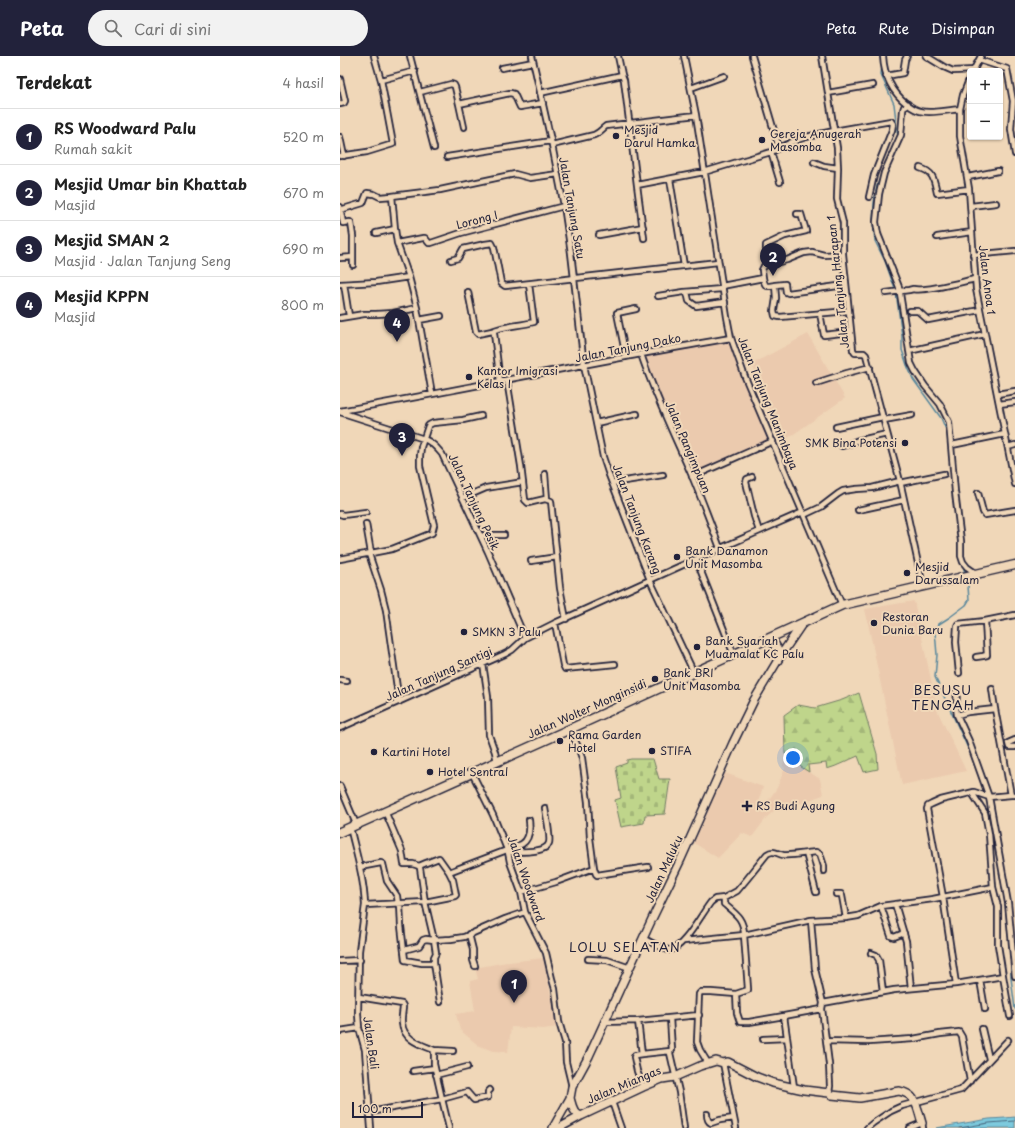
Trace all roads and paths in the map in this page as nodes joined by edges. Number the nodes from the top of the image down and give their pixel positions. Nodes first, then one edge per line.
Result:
1 (374, 56) edge
2 (410, 56) edge
3 (532, 56) edge
4 (618, 56) edge
5 (684, 56) edge
6 (752, 56) edge
7 (822, 56) edge
8 (883, 56) edge
9 (906, 56) edge
10 (926, 56) edge
11 (980, 58) edge
12 (533, 62) junction
13 (502, 68) dead end
14 (975, 68) edge
15 (967, 70) edge
16 (415, 71) junction
17 (622, 75) junction
18 (724, 76) dead end
19 (886, 76) junction
20 (340, 79) edge
21 (381, 80) junction
22 (873, 85) dead end
23 (967, 85) edge
24 (691, 88) junction
25 (420, 92) junction
26 (540, 93) junction
27 (828, 93) junction
28 (1014, 101) edge
29 (543, 103) junction
30 (340, 104) edge
31 (459, 104) junction
32 (908, 104) junction
33 (960, 109) junction
34 (696, 115) junction
35 (630, 123) junction
36 (464, 127) dead end
37 (834, 130) junction
38 (340, 137) edge
39 (551, 143) junction
40 (434, 148) dead end
41 (779, 148) junction
42 (772, 152) junction
43 (1015, 154) edge
44 (342, 156) edge
45 (447, 157) dead end
46 (814, 162) dead end
47 (838, 168) junction
48 (920, 168) dead end
49 (998, 171) dead end
50 (704, 172) junction
51 (558, 174) junction
52 (968, 177) junction
53 (670, 179) junction
54 (780, 182) dead end
55 (637, 186) junction
56 (969, 189) junction
57 (392, 196) junction
58 (869, 197) dead end
59 (996, 204) dead end
60 (564, 206) junction
61 (971, 206) junction
62 (340, 208) edge
63 (797, 214) dead end
64 (342, 223) edge
65 (643, 227) junction
66 (394, 229) junction
67 (972, 232) junction
68 (376, 233) dead end
69 (599, 235) dead end
70 (937, 237) dead end
71 (644, 238) dead end
72 (397, 243) junction
73 (1015, 251) edge
74 (843, 254) junction
75 (973, 255) junction
76 (353, 257) junction
77 (340, 258) edge
78 (451, 260) dead end
79 (718, 262) junction
80 (775, 264) junction
81 (353, 265) dead end
82 (684, 266) junction
83 (409, 277) junction
84 (574, 278) junction
85 (763, 278) junction
86 (975, 280) junction
87 (342, 284) edge
88 (529, 284) junction
89 (775, 285) junction
90 (845, 285) junction
91 (722, 287) junction
92 (898, 291) junction
93 (468, 292) dead end
94 (687, 292) junction
95 (888, 293) dead end
96 (658, 296) dead end
97 (724, 302) junction
98 (417, 308) junction
99 (636, 309) dead end
100 (980, 310) junction
101 (848, 311) junction
102 (910, 311) dead end
103 (820, 313) junction
104 (349, 316) junction
105 (441, 316) dead end
106 (340, 318) edge
107 (419, 320) junction
108 (492, 331) junction
109 (850, 332) junction
110 (985, 334) junction
111 (731, 338) junction
112 (909, 351) junction
113 (641, 354) junction
114 (626, 357) junction
115 (584, 365) junction
116 (870, 367) junction
117 (507, 380) junction
118 (500, 382) junction
119 (816, 383) dead end
120 (1015, 391) edge
121 (432, 394) junction
122 (997, 394) junction
123 (1015, 402) edge
124 (1000, 404) junction
125 (340, 412) edge
126 (637, 414) dead end
127 (912, 415) dead end
128 (481, 416) dead end
129 (883, 418) junction
130 (596, 423) junction
131 (836, 427) dead end
132 (887, 434) junction
133 (1005, 434) junction
134 (424, 439) junction
135 (773, 441) junction
136 (952, 445) junction
137 (1015, 445) edge
138 (842, 446) dead end
139 (1008, 447) junction
140 (545, 474) dead end
141 (944, 474) dead end
142 (663, 475) dead end
143 (692, 477) junction
144 (752, 477) dead end
145 (523, 482) junction
146 (900, 482) junction
147 (612, 483) junction
148 (1015, 484) edge
149 (978, 493) dead end
150 (463, 498) junction
151 (548, 499) junction
152 (904, 500) junction
153 (858, 510) dead end
154 (1015, 510) edge
155 (366, 512) dead end
156 (804, 513) junction
157 (340, 514) edge
158 (366, 524) dead end
159 (760, 531) junction
160 (481, 536) junction
161 (504, 536) dead end
162 (720, 548) junction
163 (370, 554) junction
164 (557, 558) junction
165 (340, 559) edge
166 (696, 559) junction
167 (531, 561) dead end
168 (1015, 565) edge
169 (975, 575) junction
170 (650, 580) junction
171 (924, 586) junction
172 (842, 605) junction
173 (1015, 615) edge
174 (566, 619) junction
175 (985, 621) junction
176 (555, 624) junction
177 (802, 624) junction
178 (525, 638) junction
179 (770, 639) junction
180 (734, 655) junction
181 (781, 655) junction
182 (976, 657) dead end
183 (483, 664) junction
184 (615, 664) dead end
185 (694, 673) junction
186 (959, 673) dead end
187 (340, 680) edge
188 (348, 681) dead end
189 (992, 690) dead end
190 (958, 691) dead end
191 (399, 702) junction
192 (994, 709) junction
193 (957, 715) junction
194 (340, 728) edge
195 (570, 729) junction
196 (1015, 740) edge
197 (1015, 747) edge
198 (496, 762) junction
199 (472, 773) junction
200 (340, 786) edge
201 (973, 793) junction
202 (1013, 795) edge
203 (989, 796) junction
204 (545, 808) dead end
205 (386, 811) junction
206 (529, 820) dead end
207 (353, 826) junction
208 (340, 832) edge
209 (508, 851) junction
210 (806, 852) junction
211 (419, 866) junction
212 (360, 867) junction
213 (648, 867) dead end
214 (594, 868) junction
215 (824, 871) dead end
216 (449, 872) junction
217 (993, 887) junction
218 (521, 892) junction
219 (816, 892) dead end
220 (836, 894) dead end
221 (943, 897) junction
222 (724, 898) junction
223 (714, 900) junction
224 (425, 902) junction
225 (399, 904) junction
226 (724, 904) junction
227 (895, 904) junction
228 (365, 905) junction
229 (881, 906) junction
230 (525, 912) junction
231 (846, 918) junction
232 (811, 920) junction
233 (904, 933) junction
234 (469, 934) junction
235 (744, 935) junction
236 (644, 939) junction
237 (434, 940) junction
238 (684, 941) junction
239 (404, 950) junction
240 (872, 953) dead end
241 (588, 959) dead end
242 (340, 960) edge
243 (360, 960) junction
244 (1014, 960) edge
245 (434, 963) junction
246 (475, 966) dead end
247 (630, 968) junction
248 (1003, 976) junction
249 (1015, 976) edge
250 (980, 980) junction
251 (956, 984) junction
252 (911, 988) junction
253 (883, 992) junction
254 (736, 994) junction
255 (359, 997) junction
256 (440, 1002) dead end
257 (822, 1006) junction
258 (985, 1009) dead end
259 (699, 1015) junction
260 (784, 1016) junction
261 (1010, 1016) dead end
262 (670, 1018) junction
263 (638, 1021) junction
264 (604, 1022) junction
265 (359, 1028) junction
266 (982, 1029) dead end
267 (340, 1031) edge
268 (787, 1038) junction
269 (763, 1039) dead end
270 (1008, 1040) dead end
271 (826, 1041) junction
272 (434, 1050) junction
273 (453, 1051) dead end
274 (670, 1051) junction
275 (642, 1054) junction
276 (989, 1059) junction
277 (723, 1062) junction
278 (708, 1063) junction
279 (467, 1067) dead end
280 (435, 1068) junction
281 (413, 1071) dead end
282 (436, 1075) junction
283 (675, 1077) junction
284 (970, 1081) junction
285 (572, 1087) junction
286 (643, 1087) junction
287 (794, 1087) junction
288 (490, 1090) dead end
289 (829, 1093) junction
290 (570, 1098) junction
291 (442, 1099) junction
292 (612, 1102) junction
293 (916, 1102) junction
294 (370, 1112) junction
295 (707, 1114) dead end
296 (581, 1116) junction
297 (734, 1118) junction
298 (923, 1126) edge
299 (371, 1128) edge
300 (449, 1128) edge
301 (553, 1128) edge
302 (561, 1128) edge
303 (621, 1128) edge
304 (684, 1128) edge
305 (736, 1128) edge
306 (867, 1128) edge
307 (910, 1128) edge

1 - 21 street
2 - 16 street
3 - 12 street, Jalan Tanjung Satu
4 - 17 street
5 - 24 street, Jalan Tanjung Manimbaya
6 - 41 street
7 - 27 street, Jalan Tanjung Harapan 1
8 - 19 street
9 - 19 street
10 - 15 street
11 - 14 street
11 - 28 street
12 - 13 street
12 - 26 street, Jalan Tanjung Satu
16 - 21 street
16 - 25 street
17 - 26 street
17 - 35 street
18 - 24 street
19 - 32 street
20 - 30 street
21 - 44 street
22 - 27 street
23 - 33 street, Jalan Anoa 1
24 - 34 street, Jalan Tanjung Manimbaya
25 - 31 street
25 - 40 street
26 - 29 street, Jalan Tanjung Satu
27 - 37 street, Jalan Tanjung Harapan 1
28 - 43 street
29 - 31 street
29 - 39 street, Jalan Tanjung Satu
31 - 36 street
32 - 33 street
32 - 92 street
33 - 52 street, Jalan Anoa 1
34 - 35 street
34 - 50 street, Jalan Tanjung Manimbaya
35 - 39 street
35 - 55 street
37 - 41 street
37 - 47 street, Jalan Tanjung Harapan 1
37 - 58 street
38 - 44 street
39 - 45 street
39 - 51 street, Jalan Tanjung Satu
41 - 42 street
42 - 50 street
42 - 54 street
46 - 47 street
47 - 74 street, Jalan Tanjung Harapan 1
48 - 56 street
49 - 52 street
50 - 53 street
50 - 79 street, Jalan Tanjung Manimbaya
51 - 57 street
51 - 60 street, Jalan Tanjung Satu
52 - 56 street, Jalan Anoa 1
53 - 55 street
53 - 82 street
55 - 65 street
56 - 61 street, Jalan Anoa 1
57 - 62 street
57 - 66 street
59 - 61 street
60 - 72 street, Lorong I
60 - 84 street, Jalan Tanjung Satu
61 - 67 street, Jalan Anoa 1
62 - 64 street
63 - 80 street
64 - 76 street
65 - 69 street
65 - 71 street
66 - 68 street
66 - 72 street
67 - 70 street
67 - 75 street, Jalan Anoa 1
72 - 83 street
73 - 75 street
74 - 80 street
74 - 90 street, Jalan Tanjung Harapan 1
75 - 86 street, Jalan Anoa 1
76 - 77 street
76 - 81 street
78 - 88 street
79 - 82 street
79 - 91 street, Jalan Tanjung Manimbaya
80 - 85 street
82 - 84 street
83 - 87 street
83 - 98 street
84 - 88 street
84 - 115 street, Jalan Tanjung Satu
85 - 89 street
85 - 91 street
86 - 92 street
86 - 100 street, Jalan Anoa 1
87 - 104 street
88 - 108 street
89 - 90 street
89 - 103 street
90 - 101 street, Jalan Tanjung Harapan 1
91 - 94 street
91 - 97 street, Jalan Tanjung Manimbaya
92 - 95 street
92 - 112 street
93 - 108 street
94 - 96 street
94 - 97 street
97 - 111 street, Jalan Tanjung Manimbaya
98 - 104 street
98 - 107 street
99 - 114 street
100 - 102 street
100 - 110 street, Jalan Anoa 1
101 - 103 street
101 - 109 street, Jalan Tanjung Harapan 1
103 - 109 street
104 - 106 street
105 - 107 street
107 - 121 street
108 - 118 street
109 - 116 street, Jalan Tanjung Harapan 1
110 - 112 street
110 - 122 street, Jalan Anoa 1
111 - 113 street, Jalan Tanjung Dako
111 - 135 street, Jalan Tanjung Manimbaya
112 - 136 street
113 - 114 street, Jalan Tanjung Dako
113 - 143 street, Jalan Pangimpuan
114 - 115 street, Jalan Tanjung Dako
115 - 117 street, Jalan Tanjung Dako
115 - 130 street, Jalan Tanjung Karang
116 - 119 street
116 - 129 street, Jalan Tanjung Harapan 1
117 - 118 street, Jalan Tanjung Dako
117 - 145 street
118 - 121 street, Jalan Tanjung Dako
120 - 122 street
121 - 125 street, Jalan Tanjung Dako
122 - 124 street, Jalan Anoa 1
123 - 124 street
124 - 133 street, Jalan Anoa 1
125 - 134 street, Jalan Tanjung Pesik
126 - 130 street
127 - 129 street
128 - 134 street
129 - 131 street
129 - 132 street, Jalan Tanjung Harapan 1
130 - 147 street, Jalan Tanjung Karang
132 - 138 street
132 - 146 street, Jalan Tanjung Harapan 1
133 - 136 street
133 - 139 street, Jalan Anoa 1
134 - 150 street, Jalan Tanjung Pesik
134 - 163 street
135 - 143 street
135 - 156 street, Jalan Tanjung Manimbaya
136 - 169 street
137 - 139 street
139 - 148 street, Jalan Anoa 1
140 - 151 street
141 - 146 street
142 - 147 street
143 - 162 street, Jalan Pangimpuan
144 - 159 street
145 - 150 street
145 - 151 street
146 - 152 street, Jalan Tanjung Harapan 1
146 - 156 street
147 - 170 street, Jalan Tanjung Karang
149 - 154 street
150 - 160 street, Jalan Tanjung Pesik
151 - 164 street
152 - 153 street
152 - 171 street, Jalan Tanjung Harapan 1
155 - 157 street
156 - 159 street
156 - 172 street, Jalan Tanjung Manimbaya
158 - 163 street
159 - 162 street
160 - 161 street
160 - 178 street, Jalan Tanjung Pesik
162 - 166 street
163 - 165 street
163 - 191 street
164 - 167 street
164 - 174 street
166 - 170 street
166 - 180 street
168 - 169 highway, Jalan Wolter Monginsidi
169 - 171 highway, Jalan Wolter Monginsidi
170 - 174 street, Jalan Tanjung Santigi
170 - 185 street, Jalan Tanjung Karang
171 - 172 highway, Jalan Wolter Monginsidi
172 - 177 highway, Jalan Wolter Monginsidi
173 - 175 street
174 - 176 street, Jalan Tanjung Santigi
175 - 182 street
175 - 186 street
176 - 178 street, Jalan Tanjung Santigi
176 - 184 street
177 - 179 highway, Jalan Wolter Monginsidi
177 - 181 main road, Jalan Maluku
178 - 183 street, Jalan Tanjung Santigi
179 - 180 highway, Jalan Wolter Monginsidi
179 - 181 highway
180 - 185 highway, Jalan Wolter Monginsidi
181 - 236 main road, Jalan Maluku
183 - 191 street, Jalan Tanjung Santigi
183 - 198 street
185 - 195 highway, Jalan Wolter Monginsidi
187 - 188 street
189 - 192 street
190 - 193 street
191 - 194 street, Jalan Tanjung Santigi
192 - 193 street
192 - 202 street
193 - 203 street
195 - 198 highway, Jalan Wolter Monginsidi
195 - 214 street
196 - 197 street
198 - 199 highway, Jalan Wolter Monginsidi
199 - 205 highway, Jalan Wolter Monginsidi
199 - 209 street, Jalan Woodward
200 - 207 street, Jalan Bali
201 - 203 street
201 - 217 street
201 - 221 street
202 - 203 street
203 - 244 street
204 - 209 street
205 - 207 highway, Jalan Wolter Monginsidi
205 - 211 street
206 - 209 street
207 - 208 highway, Jalan Wolter Monginsidi
207 - 212 street, Jalan Bali
209 - 216 street
209 - 218 street, Jalan Woodward
210 - 215 street
210 - 219 street
210 - 222 street
211 - 216 street
211 - 224 street
212 - 225 street
212 - 228 street, Jalan Bali
213 - 214 street
214 - 218 street
216 - 224 street
217 - 221 street
217 - 248 street
218 - 230 street, Jalan Woodward
220 - 231 street
221 - 227 street
221 - 251 street
222 - 223 street
222 - 226 street
223 - 226 street
223 - 238 street
224 - 225 street
224 - 237 street
225 - 228 street
225 - 239 street
226 - 235 street
227 - 229 street
227 - 233 street
228 - 243 street, Jalan Bali
229 - 231 street
229 - 233 street
230 - 234 street
230 - 285 street, Jalan Woodward
231 - 232 street
232 - 235 street
232 - 257 street
233 - 252 street
234 - 237 street
234 - 246 street
235 - 238 street
235 - 254 street
236 - 238 street
236 - 247 main road, Jalan Maluku
237 - 239 street
237 - 245 street
239 - 245 street
240 - 253 street
241 - 247 street
242 - 243 street
243 - 255 street, Jalan Bali
244 - 249 street
245 - 256 street
247 - 264 main road, Jalan Maluku
248 - 250 street
248 - 261 street
250 - 251 street
250 - 258 street
251 - 252 street
252 - 253 street
253 - 257 street
254 - 259 street
254 - 260 street
255 - 265 street, Jalan Bali
255 - 272 street
257 - 260 street
257 - 271 street
259 - 262 street
259 - 278 street
260 - 268 street
262 - 263 street
262 - 274 street
263 - 264 street
263 - 275 street
264 - 285 main road, Jalan Maluku
265 - 267 street
265 - 294 street, Jalan Bali
266 - 276 street
268 - 269 street
268 - 287 street
270 - 276 street
271 - 284 street
271 - 289 street
272 - 273 street
272 - 280 street
274 - 275 street
274 - 283 street
275 - 286 street
276 - 284 street
277 - 278 main road, Jalan Miangas
277 - 287 main road, Jalan Miangas
277 - 297 street
278 - 283 main road, Jalan Miangas
279 - 282 street
280 - 281 street
280 - 282 street
282 - 291 street
283 - 286 main road, Jalan Miangas
283 - 304 street
284 - 293 street
285 - 290 main road, Jalan Maluku
286 - 292 main road, Jalan Miangas
287 - 289 main road, Jalan Miangas
288 - 291 street
289 - 293 main road, Jalan Miangas
290 - 296 main road
290 - 301 main road, Jalan Maluku
291 - 294 street
291 - 300 street
292 - 296 main road, Jalan Miangas
292 - 303 street
293 - 298 main road
293 - 306 street
294 - 299 street, Jalan Bali
295 - 297 street
296 - 302 main road, Jalan Miangas
297 - 305 street
298 - 307 street

